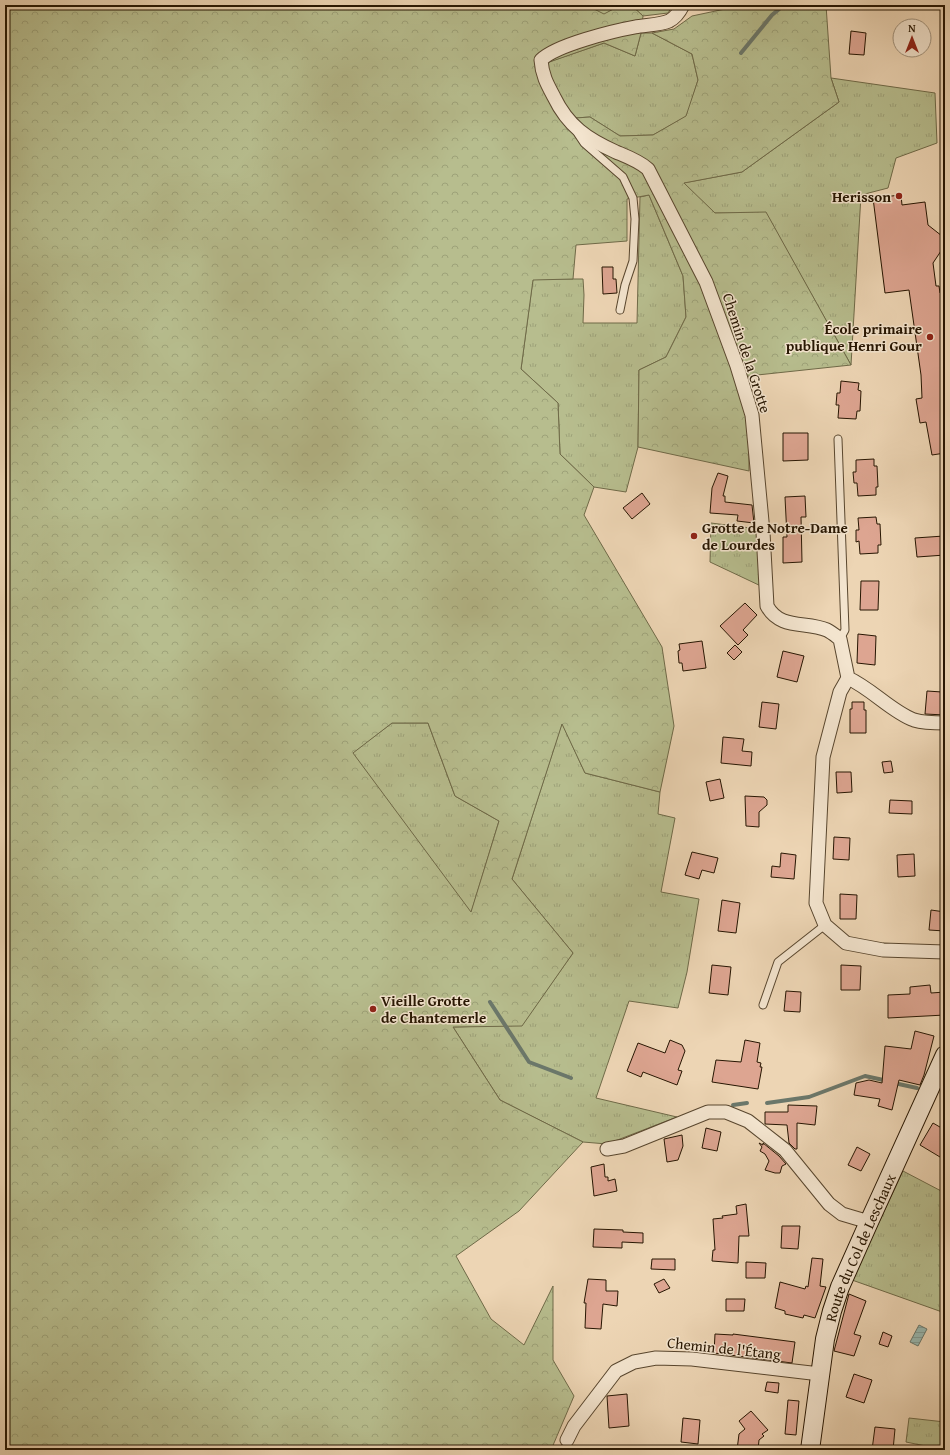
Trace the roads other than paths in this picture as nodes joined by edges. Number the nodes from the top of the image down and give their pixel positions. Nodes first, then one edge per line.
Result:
1 (683, 5) edge
2 (574, 127) junction
3 (620, 310) dead end
4 (838, 439) dead end
5 (840, 639) junction
6 (848, 678) junction
7 (945, 723) edge
8 (824, 925) junction
9 (945, 952) edge
10 (763, 1006) dead end
11 (945, 1055) edge
12 (607, 1149) dead end
13 (869, 1222) junction
14 (820, 1374) junction
15 (567, 1440) dead end
16 (810, 1450) edge

1 - 2 street, Chemin de la Grotte
2 - 3 lane
2 - 5 street, Chemin de la Grotte
4 - 5 lane
5 - 6 street
6 - 7 street
6 - 8 street
8 - 9 street
8 - 10 lane
11 - 13 main road, Route du Col de Leschaux
12 - 13 street
13 - 14 main road, Route du Col de Leschaux
14 - 15 street, Chemin de l'Étang
14 - 16 main road, Route du Col de Leschaux

